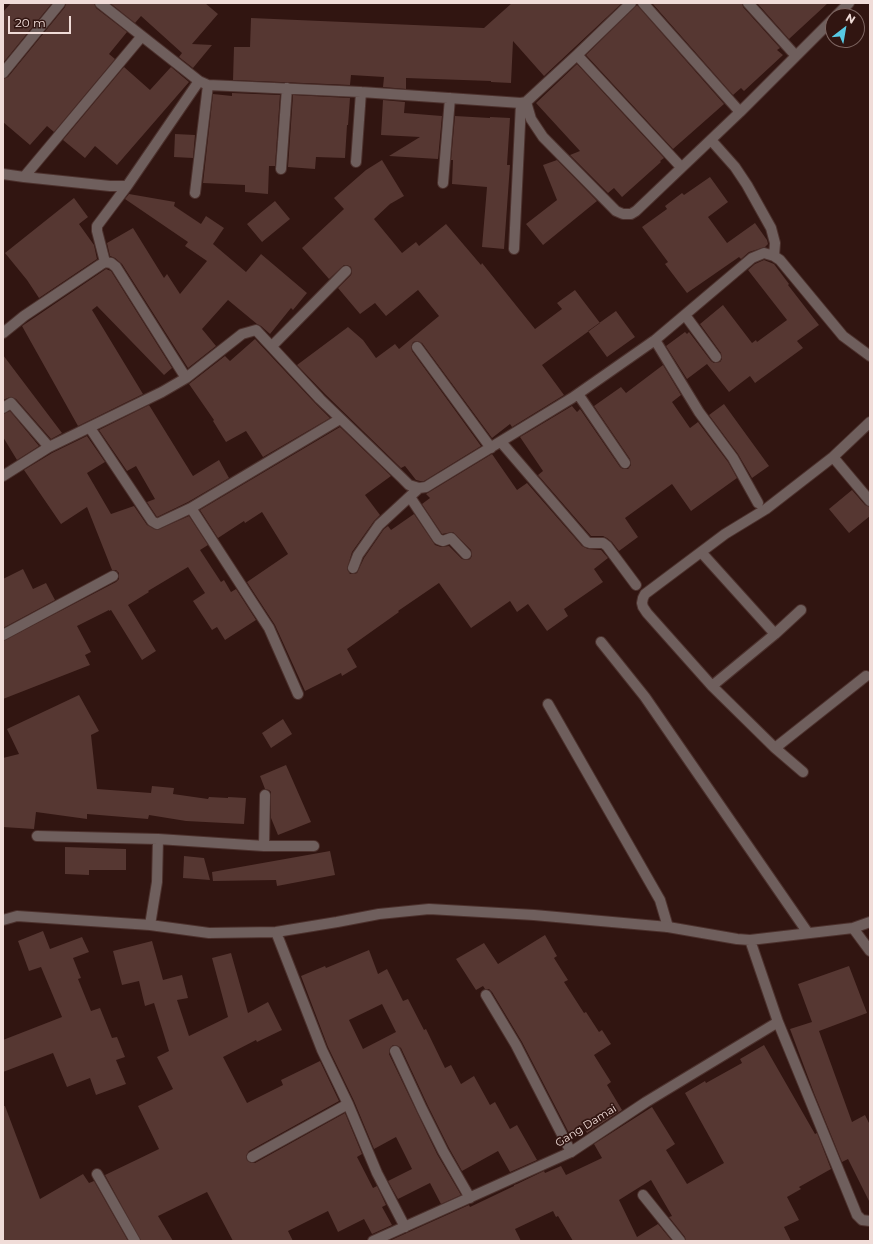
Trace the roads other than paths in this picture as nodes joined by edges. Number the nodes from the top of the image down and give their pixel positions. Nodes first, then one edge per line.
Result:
1 (60, 3) edge
2 (100, 3) edge
3 (631, 3) edge
4 (643, 3) edge
5 (748, 3) edge
6 (825, 27) edge
7 (142, 36) junction
8 (577, 55) junction
9 (796, 56) junction
10 (3, 73) edge
11 (203, 83) junction
12 (287, 88) junction
13 (361, 92) junction
14 (450, 98) junction
15 (524, 102) junction
16 (740, 112) junction
17 (711, 140) junction
18 (356, 162) dead end
19 (681, 167) junction
20 (281, 169) dead end
21 (3, 174) edge
22 (24, 178) junction
23 (443, 183) dead end
24 (127, 186) junction
25 (195, 193) dead end
26 (514, 249) dead end
27 (774, 256) junction
28 (105, 262) junction
29 (346, 271) dead end
30 (685, 315) junction
31 (3, 333) edge
32 (655, 340) junction
33 (272, 346) junction
34 (417, 348) dead end
35 (870, 356) edge
36 (716, 357) dead end
37 (186, 378) junction
38 (578, 394) junction
39 (3, 408) edge
40 (340, 418) junction
41 (870, 422) edge
42 (90, 428) junction
43 (501, 442) junction
44 (49, 447) junction
45 (491, 448) junction
46 (833, 457) junction
47 (625, 463) dead end
48 (3, 476) edge
49 (419, 488) junction
50 (410, 497) junction
51 (870, 501) edge
52 (758, 503) dead end
53 (191, 508) junction
54 (702, 552) junction
55 (466, 554) dead end
56 (353, 568) dead end
57 (113, 576) dead end
58 (636, 585) dead end
59 (801, 610) dead end
60 (775, 634) junction
61 (3, 635) edge
62 (601, 642) dead end
63 (866, 676) dead end
64 (712, 686) junction
65 (298, 694) dead end
66 (548, 704) dead end
67 (775, 748) junction
68 (803, 772) dead end
69 (265, 795) dead end
70 (37, 836) dead end
71 (158, 839) junction
72 (264, 846) junction
73 (314, 846) dead end
74 (3, 920) edge
75 (870, 922) edge
76 (150, 925) junction
77 (668, 927) junction
78 (854, 928) junction
79 (276, 932) junction
80 (808, 934) junction
81 (750, 940) junction
82 (870, 951) edge
83 (486, 995) dead end
84 (778, 1022) junction
85 (395, 1051) dead end
86 (348, 1104) junction
87 (571, 1152) junction
88 (252, 1157) dead end
89 (97, 1174) dead end
90 (643, 1195) dead end
91 (470, 1198) junction
92 (870, 1222) edge
93 (404, 1227) junction
94 (135, 1241) edge
95 (373, 1241) edge
96 (680, 1241) edge

1 - 10 street
2 - 7 street
3 - 8 street
4 - 16 street
5 - 9 street
6 - 9 street
7 - 11 street
7 - 22 street
8 - 15 street
8 - 19 street
9 - 16 street
11 - 12 street
11 - 24 street
11 - 25 street
12 - 13 street
12 - 20 street
13 - 14 street
13 - 18 street
14 - 15 street
14 - 23 street
15 - 19 street
15 - 26 street
16 - 17 street
17 - 19 street
17 - 27 street
21 - 22 street
22 - 24 street
24 - 28 street
27 - 30 street
27 - 35 street
28 - 31 street
28 - 37 street
29 - 33 street
30 - 32 street
30 - 36 street
32 - 38 street
32 - 52 street
33 - 37 street
33 - 40 street
34 - 45 street
37 - 42 street
38 - 43 street
38 - 47 street
39 - 44 street
40 - 49 street
40 - 53 street
41 - 46 street
42 - 44 street
42 - 53 street
43 - 45 street
43 - 58 street
44 - 48 street
45 - 49 street
46 - 51 street
46 - 54 street
49 - 50 street
50 - 55 street
50 - 56 street
53 - 65 street
54 - 60 street
54 - 64 street
57 - 61 street
59 - 60 street
60 - 64 street
62 - 80 street
63 - 67 street
64 - 67 street
66 - 77 street
67 - 68 street
69 - 72 street
70 - 71 street
71 - 72 street
71 - 76 street
72 - 73 street
74 - 76 street
75 - 78 street
76 - 79 street
77 - 79 street
77 - 81 street
78 - 80 street
78 - 82 street
79 - 86 street
80 - 81 street
81 - 84 street
83 - 87 street
84 - 87 street, Gang Damai
84 - 92 street
85 - 91 street
86 - 88 street
86 - 93 street
87 - 91 street, Gang Damai
89 - 94 street
90 - 96 street
91 - 93 street, Gang Damai
93 - 95 street, Gang Damai

